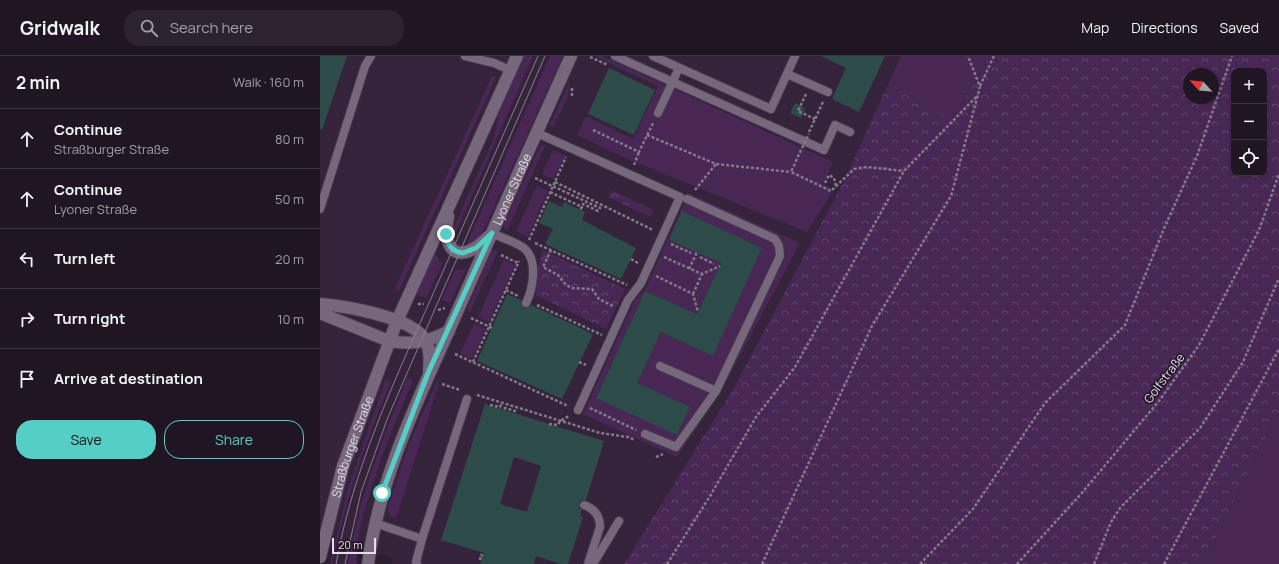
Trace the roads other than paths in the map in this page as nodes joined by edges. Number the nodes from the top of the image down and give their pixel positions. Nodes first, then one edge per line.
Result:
1 (371, 56) edge
2 (465, 56) edge
3 (517, 56) edge
4 (571, 56) edge
5 (615, 56) edge
6 (653, 56) edge
7 (795, 56) edge
8 (668, 59) edge
9 (679, 68) junction
10 (510, 70) junction
11 (787, 74) junction
12 (672, 82) junction
13 (828, 92) road end
14 (658, 113) road end
15 (536, 132) junction
16 (850, 132) dead end
17 (453, 195) junction
18 (687, 199) dead end
19 (320, 209) edge
20 (492, 233) junction
21 (527, 301) road end
22 (320, 304) edge
23 (320, 313) edge
24 (397, 321) junction
25 (449, 331) junction
26 (390, 341) junction
27 (426, 341) junction
28 (660, 366) dead end
29 (428, 373) junction
30 (716, 391) junction
31 (466, 395) road end
32 (579, 407) road end
33 (645, 434) road end
34 (584, 505) dead end
35 (619, 521) dead end
36 (375, 523) junction
37 (422, 538) junction
38 (320, 556) edge
39 (415, 563) edge
40 (321, 564) edge
41 (368, 564) edge
42 (588, 564) edge
43 (594, 564) edge

1 - 19 lane
2 - 10 lane
3 - 10 main road
4 - 15 main road, Lyoner Straße
5 - 12 lane
6 - 8 lane
7 - 11 lane
8 - 9 lane
9 - 11 lane
9 - 12 lane
10 - 17 main road
11 - 13 lane
12 - 14 lane
12 - 16 lane
15 - 20 main road, Lyoner Straße
15 - 32 lane
17 - 20 main road
17 - 24 main road
18 - 30 lane
20 - 21 lane
20 - 25 main road, Lyoner Straße
22 - 24 main road
23 - 26 main road
24 - 26 main road
24 - 27 main road
25 - 27 main road
25 - 29 main road
26 - 27 main road
26 - 38 main road, Straßburger Straße
27 - 29 main road
28 - 30 lane
29 - 36 main road
30 - 33 lane
31 - 37 lane
34 - 42 lane
35 - 43 lane
36 - 37 lane
36 - 41 main road
37 - 39 lane
38 - 40 main road, Straßburger Straße

